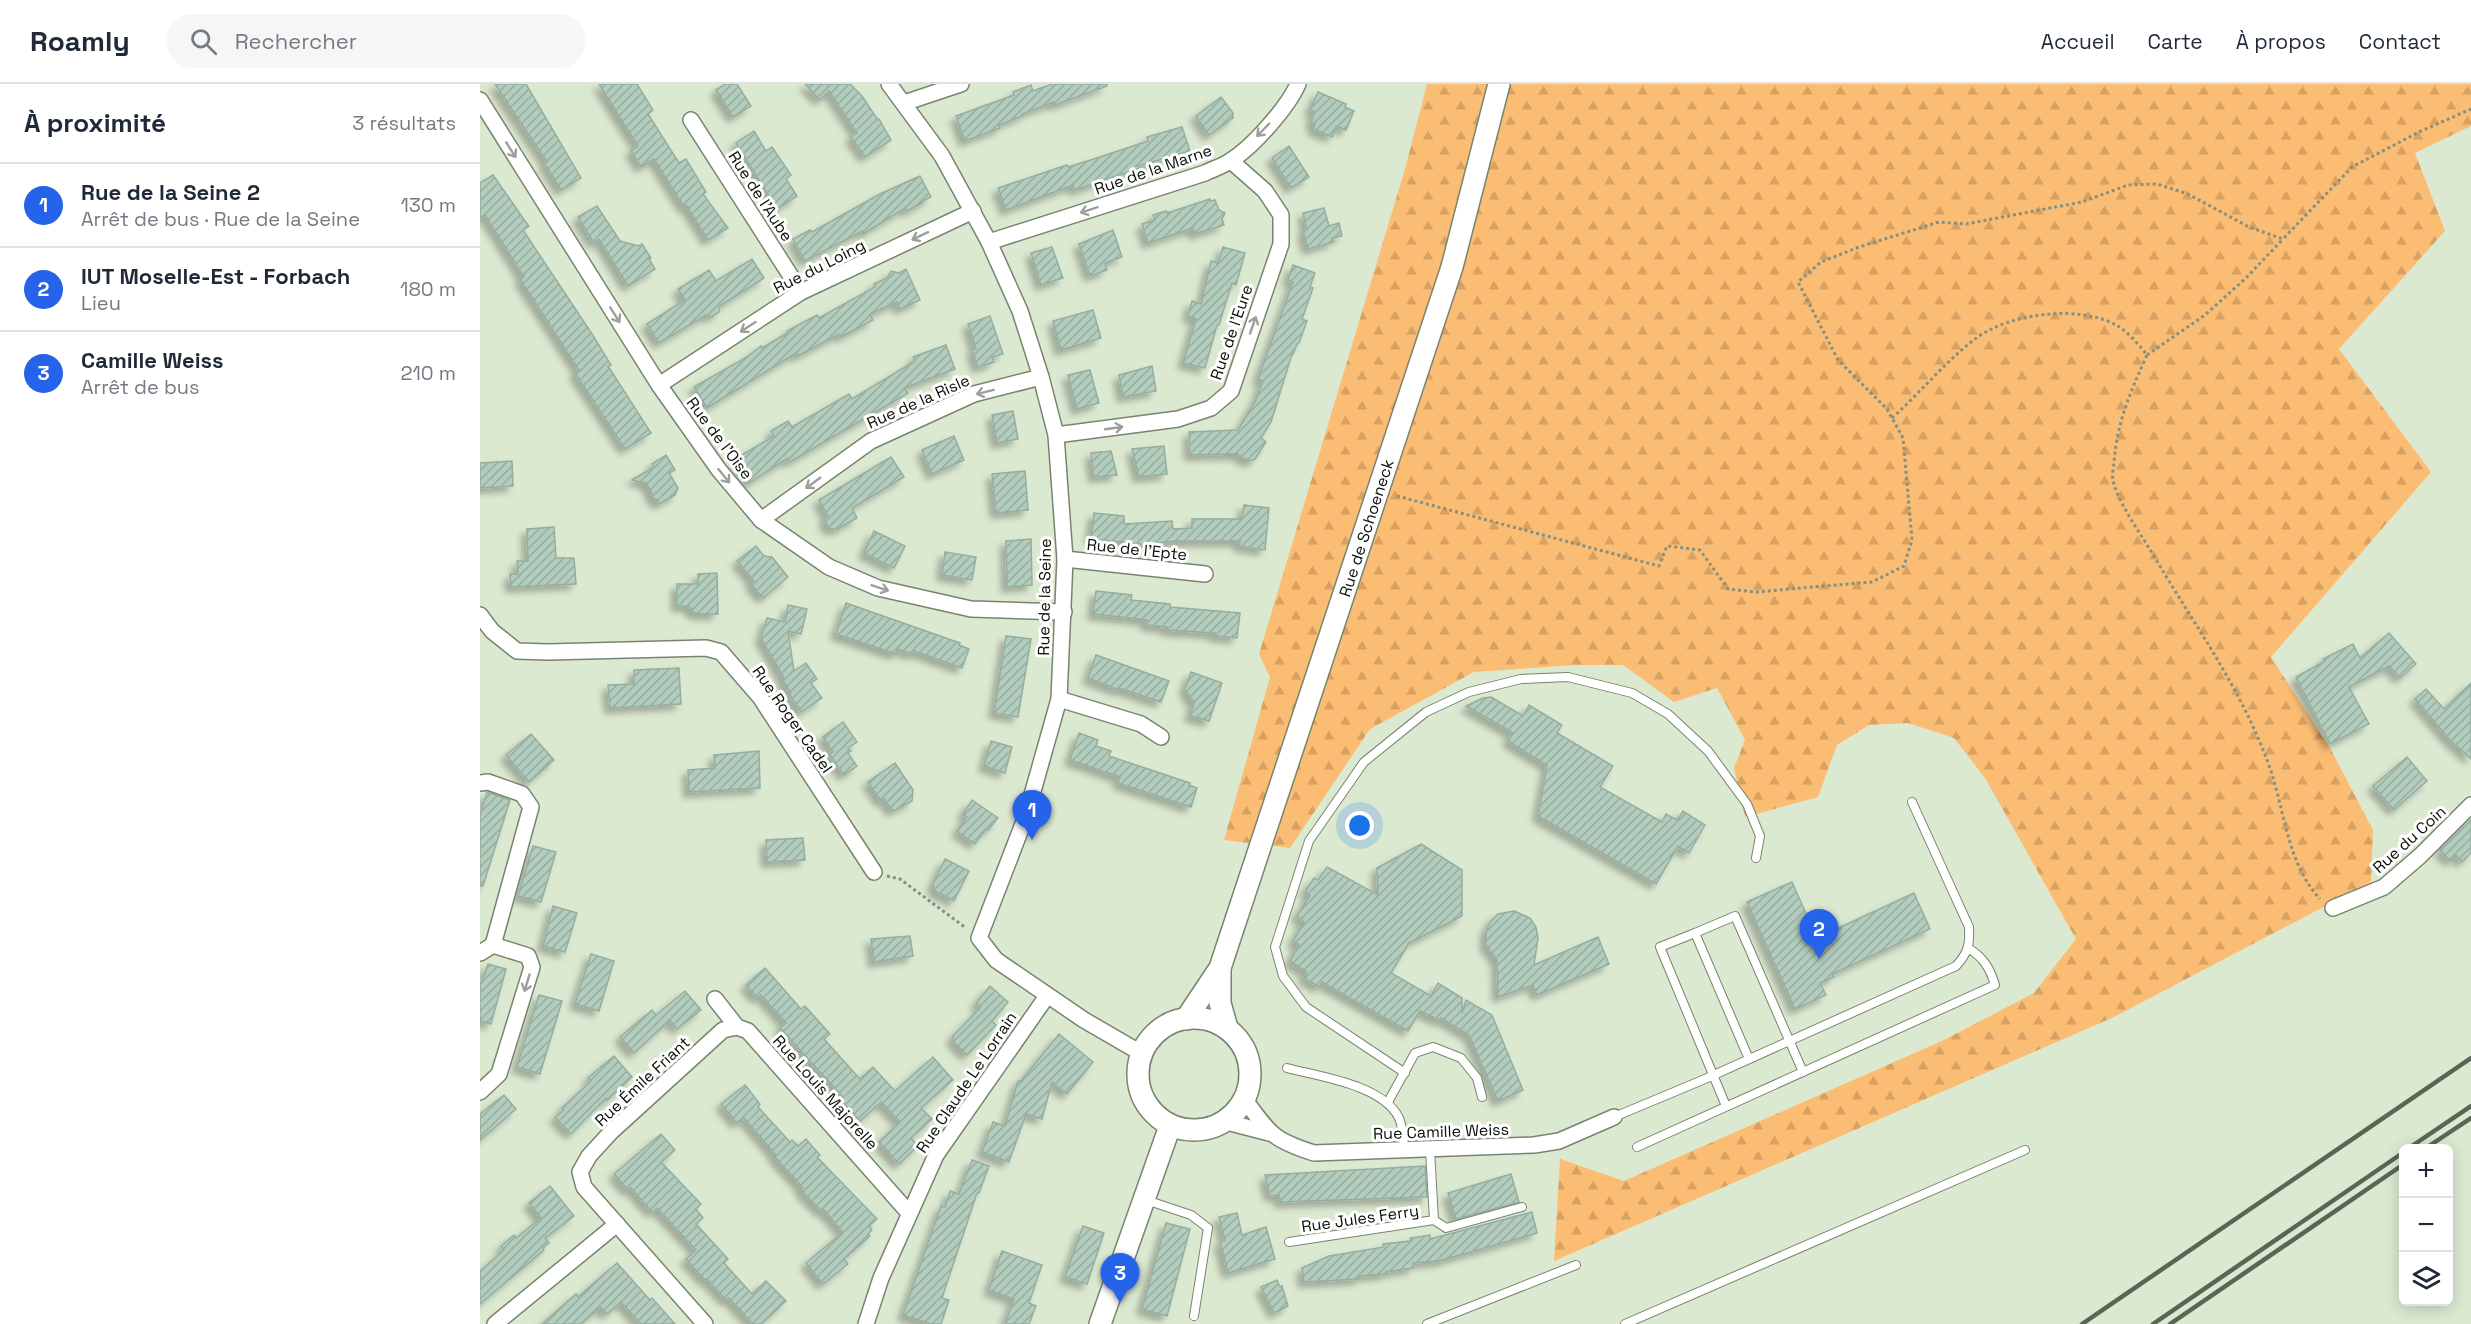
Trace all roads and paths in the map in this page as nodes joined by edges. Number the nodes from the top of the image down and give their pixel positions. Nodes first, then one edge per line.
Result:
1 (889, 84) edge
2 (961, 84) edge
3 (1298, 84) edge
4 (1499, 84) edge
5 (480, 100) edge
6 (904, 103) junction
7 (2471, 109) edge
8 (691, 120) dead end
9 (1231, 161) junction
10 (973, 211) junction
11 (2283, 239) junction
12 (989, 242) junction
13 (801, 292) junction
14 (2147, 355) junction
15 (1041, 377) junction
16 (659, 386) junction
17 (1892, 418) junction
18 (1056, 435) junction
19 (1378, 488) junction
20 (761, 520) junction
21 (1065, 559) junction
22 (1205, 574) dead end
23 (1064, 612) junction
24 (480, 615) edge
25 (1059, 699) junction
26 (1161, 737) dead end
27 (480, 783) edge
28 (1912, 802) dead end
29 (2471, 805) edge
30 (1756, 858) dead end
31 (874, 872) joint
32 (2333, 908) joint
33 (1695, 933) junction
34 (979, 938) junction
35 (1968, 948) junction
36 (486, 949) edge
37 (1220, 968) junction
38 (1047, 996) junction
39 (715, 999) dead end
40 (1186, 1019) junction
41 (737, 1027) junction
42 (1227, 1028) junction
43 (1790, 1041) junction
44 (1141, 1053) junction
45 (1749, 1059) junction
46 (1287, 1068) dead end
47 (1803, 1072) junction
48 (1405, 1073) junction
49 (1714, 1076) junction
50 (480, 1092) edge
51 (1482, 1097) dead end
52 (1245, 1100) junction
53 (1388, 1102) junction
54 (1726, 1106) junction
55 (1614, 1117) joint
56 (1223, 1121) junction
57 (1170, 1126) junction
58 (1269, 1133) junction
59 (1637, 1147) dead end
60 (1430, 1150) junction
61 (2025, 1150) dead end
62 (1405, 1152) junction
63 (1145, 1200) junction
64 (1522, 1208) dead end
65 (909, 1213) junction
66 (1434, 1220) junction
67 (617, 1224) junction
68 (1289, 1242) dead end
69 (1576, 1265) dead end
70 (1194, 1316) dead end
71 (495, 1324) edge
72 (705, 1324) edge
73 (866, 1324) edge
74 (1100, 1324) edge
75 (1427, 1324) edge
76 (1625, 1324) edge

1 - 6 street, Rue de la Seine
2 - 6 street
3 -> 9 street, Rue de la Marne
4 - 19 main road, Rue de Schoeneck
5 -> 16 street, Rue de l'Oise
6 - 10 street, Rue de la Seine
7 - 11 path
8 - 13 street, Rue de l'Aube
9 -> 12 street, Rue de la Marne
18 -> 9 street, Rue de l'Eure
10 - 12 street, Rue de la Seine
10 -> 13 street, Rue du Loing
11 - 14 path
11 - 17 path
12 - 15 street, Rue de la Seine
13 -> 16 street, Rue du Loing
14 - 17 path
14 - 32 path
15 - 18 street, Rue de la Seine
15 -> 20 street, Rue de la Risle
16 -> 20 street, Rue de l'Oise
17 - 19 path
18 - 21 street, Rue de la Seine
19 - 37 main road, Rue de Schoeneck
20 -> 23 street, Rue de l'Oise
21 - 22 street, Rue de l'Epte
21 - 23 street, Rue de la Seine
23 - 25 street, Rue de la Seine
24 - 31 street, Rue Roger Cadel
25 - 26 street
25 - 34 street, Rue de la Seine
27 - 36 street
28 - 35 lane
29 - 32 street, Rue du Coin
30 - 48 lane
31 - 34 path
33 - 43 lane
33 - 45 lane
33 - 49 lane
34 - 38 street
35 - 43 lane
35 - 47 lane
36 -> 50 street
37 - 40 main road, Rue de Schoeneck
37 - 42 main road, Rue de Schoeneck
38 - 44 street
38 - 65 street, Rue Claude Le Lorrain
39 - 41 street, Rue Louis Majorelle
40 - 42 main road
40 - 44 main road
41 - 65 street, Rue Louis Majorelle
41 - 67 street, Rue Émile Friant
42 - 52 main road
43 - 45 lane
43 - 47 lane
44 - 57 main road
45 - 49 lane
46 - 53 lane
47 - 54 lane
48 - 51 lane
48 - 53 lane
49 - 54 lane
49 - 55 lane
52 - 56 main road
52 - 58 street, Rue Camille Weiss
53 - 62 lane
54 - 59 lane
55 - 60 street, Rue Camille Weiss
56 - 57 main road
56 - 58 street, Rue Camille Weiss
57 - 63 main road
58 - 62 street, Rue Camille Weiss
60 - 62 street, Rue Camille Weiss
60 - 66 lane, Rue Jules Ferry
61 - 76 lane
63 - 70 lane
63 - 74 main road
64 - 66 lane, Rue Jules Ferry
65 - 73 street, Rue Claude Le Lorrain
66 - 68 lane, Rue Jules Ferry
67 - 71 street
67 - 72 street
69 - 75 lane

